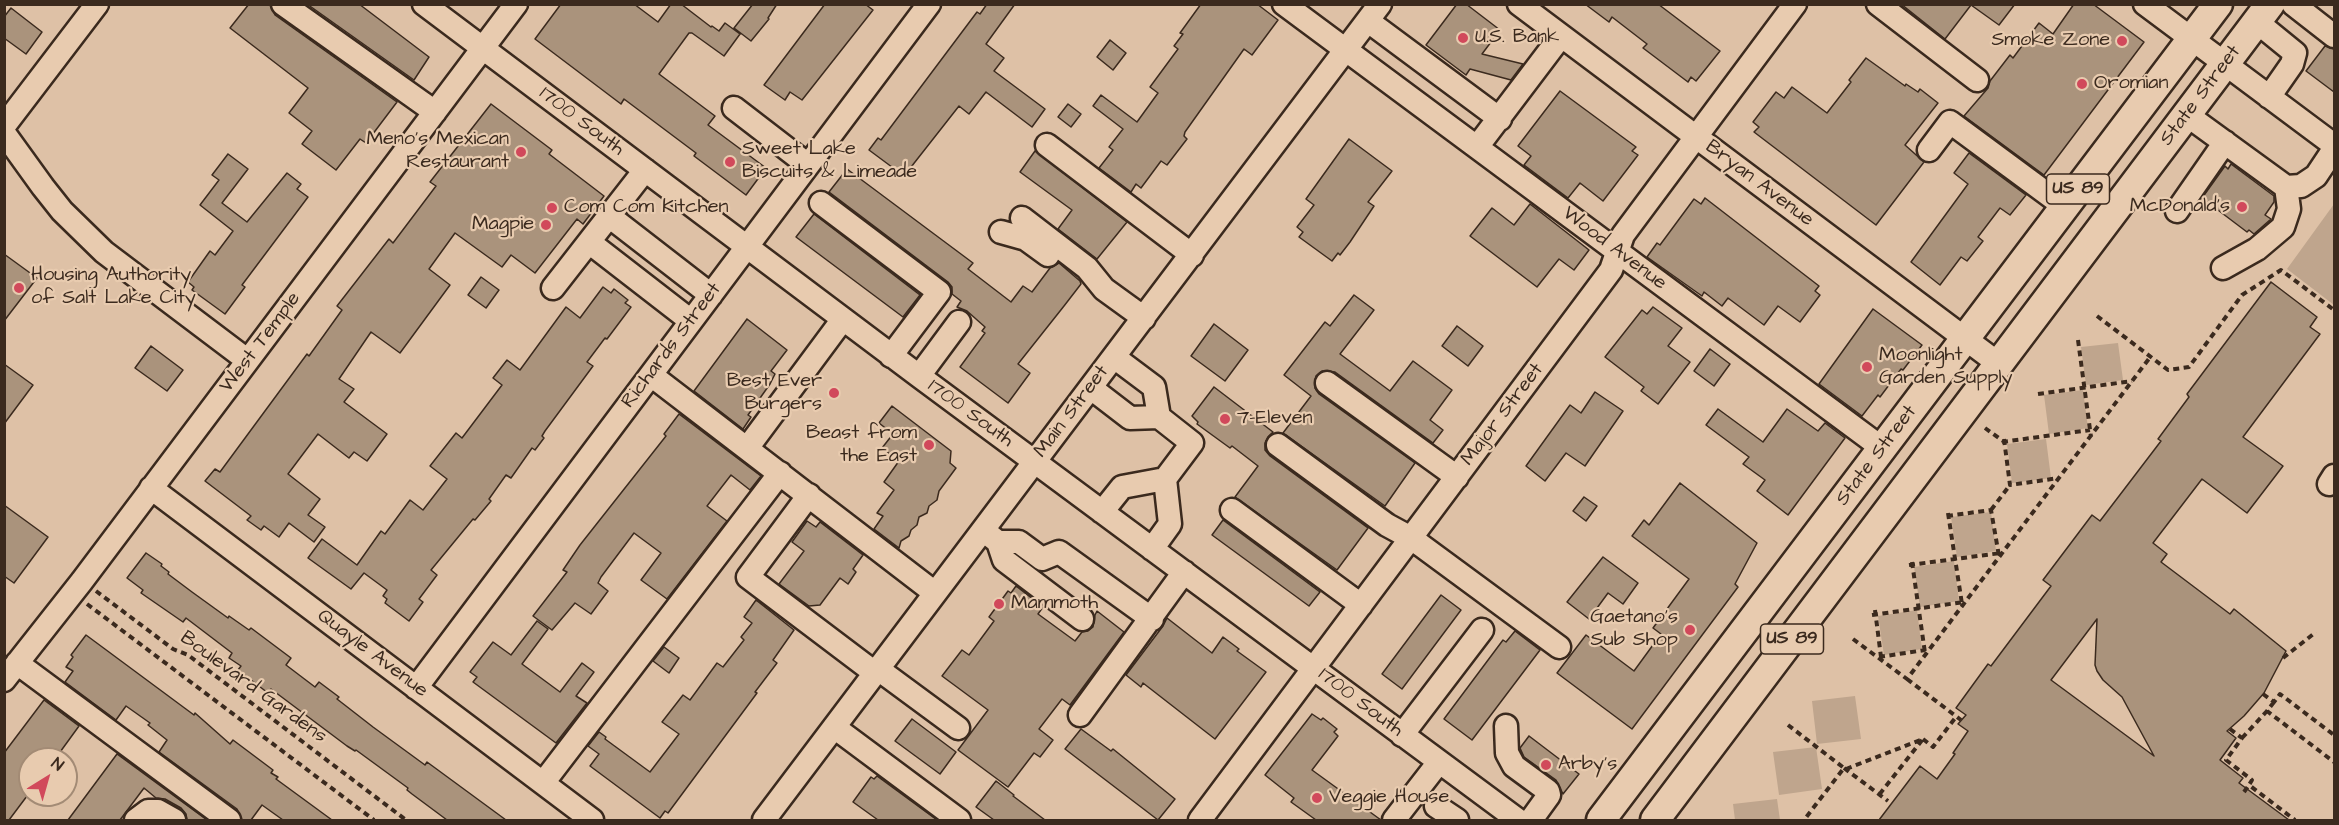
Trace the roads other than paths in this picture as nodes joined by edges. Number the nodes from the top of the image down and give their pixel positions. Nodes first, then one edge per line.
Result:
1 (97, 4) edge
2 (283, 4) edge
3 (424, 4) edge
4 (516, 4) edge
5 (928, 4) edge
6 (1284, 4) edge
7 (1519, 4) edge
8 (1795, 4) edge
9 (1878, 4) edge
10 (2145, 4) edge
11 (2218, 4) edge
12 (2294, 4) edge
13 (1374, 13) edge
14 (2264, 13) edge
15 (1561, 36) junction
16 (2334, 36) edge
17 (2191, 39) junction
18 (483, 48) junction
19 (1346, 50) junction
20 (2225, 64) junction
21 (1977, 80) dead end
22 (1470, 97) junction
23 (2269, 97) junction
24 (734, 108) dead end
25 (435, 112) junction
26 (2187, 115) junction
27 (1500, 119) junction
28 (4, 126) edge
29 (1449, 126) junction
30 (4, 133) edge
31 (1696, 137) junction
32 (2224, 142) junction
33 (1047, 145) dead end
34 (1478, 147) junction
35 (2334, 147) edge
36 (1929, 150) dead end
37 (808, 165) junction
38 (645, 170) junction
39 (2286, 187) junction
40 (821, 203) dead end
41 (2065, 207) junction
42 (2177, 211) dead end
43 (609, 216) junction
44 (1022, 218) dead end
45 (1001, 232) dead end
46 (589, 242) junction
47 (747, 247) junction
48 (1617, 251) junction
49 (1192, 255) junction
50 (2223, 268) dead end
51 (684, 274) junction
52 (553, 288) dead end
53 (1104, 289) junction
54 (711, 295) junction
55 (664, 301) junction
56 (1144, 318) junction
57 (843, 319) junction
58 (691, 321) junction
59 (958, 321) dead end
60 (1965, 339) junction
61 (891, 356) junction
62 (1114, 357) junction
63 (247, 360) junction
64 (1999, 364) junction
65 (651, 375) junction
66 (919, 376) junction
67 (1328, 383) dead end
68 (1091, 388) junction
69 (1159, 417) junction
70 (1278, 445) dead end
71 (748, 447) junction
72 (1882, 448) junction
73 (1035, 462) junction
74 (780, 473) junction
75 (1457, 477) junction
76 (1165, 478) junction
77 (151, 488) junction
78 (809, 495) junction
79 (1232, 510) dead end
80 (1102, 512) junction
81 (991, 536) junction
82 (1411, 538) junction
83 (1152, 549) junction
84 (1042, 558) junction
85 (1184, 572) junction
86 (1028, 578) junction
87 (935, 593) junction
88 (1361, 605) junction
89 (1083, 619) dead end
90 (1152, 620) junction
91 (1482, 630) dead end
92 (1559, 647) dead end
93 (1313, 669) junction
94 (11, 671) edge
95 (877, 671) junction
96 (416, 688) junction
97 (1080, 715) dead end
98 (1506, 726) dead end
99 (834, 727) junction
100 (958, 728) dead end
101 (1402, 735) junction
102 (1439, 762) junction
103 (543, 783) junction
104 (1437, 806) dead end
105 (776, 816) edge
106 (1505, 817) edge
107 (136, 820) edge
108 (174, 820) edge
109 (229, 820) edge
110 (592, 820) edge
111 (959, 820) edge
112 (1200, 820) edge
113 (1394, 820) edge
114 (1456, 820) edge
115 (1531, 820) edge
116 (1601, 820) edge
117 (1655, 820) edge

1 - 28 street
2 - 25 street
3 - 18 street, 1700 South
4 - 18 street, West Temple
5 - 37 street, Richards Street
6 - 19 street, Wood Avenue
7 - 15 street, Bryan Avenue
8 - 31 street, Major Street
9 - 21 street
10 - 17 street
11 - 17 main road, State Street / US 89
12 - 16 street
13 - 19 street, Main Street
13 - 22 street
14 - 20 main road, State Street / US 89
14 - 23 street
15 - 27 street
15 - 31 street, Bryan Avenue
17 - 20 street
17 - 41 main road, State Street / US 89
18 - 25 street, West Temple
18 - 38 street, 1700 South
19 - 29 street, Wood Avenue
19 - 49 street, Main Street
20 - 23 street
20 - 26 main road, State Street / US 89
22 - 27 street
22 - 29 street
23 - 35 street
24 - 37 street
25 - 63 street, West Temple
26 - 32 street
26 - 64 main road, State Street / US 89
27 - 34 street
29 - 34 street, Wood Avenue
30 - 63 street
31 - 48 street, Major Street
31 - 60 street, Bryan Avenue
32 - 39 street
32 - 42 street
33 - 49 street
34 - 48 street, Wood Avenue
35 - 39 street
36 - 41 street
37 - 47 street, Richards Street
38 - 43 street
38 - 47 street, 1700 South
39 - 50 street
40 - 61 street
41 - 60 main road, State Street / US 89
43 - 46 street
43 - 51 street
44 - 53 street
45 - 53 street
46 - 52 street
46 - 55 street
47 - 54 street, Richards Street
47 - 57 street, 1700 South
48 - 72 street, Wood Avenue
48 - 75 street, Major Street
49 - 56 street, Main Street
51 - 54 street
51 - 55 street
53 - 56 street
54 - 58 street, Richards Street
55 - 58 street
56 - 62 street, Main Street
57 - 61 street, 1700 South
57 - 71 street
58 - 65 street, Richards Street
59 - 66 street
60 - 64 street, Bryan Avenue
60 - 72 main road, State Street / US 89
61 - 66 street, 1700 South
62 - 68 street, Main Street
62 - 69 street
63 - 77 street, West Temple
64 - 117 main road, State Street / US 89
65 - 71 street
65 - 96 street, Richards Street
66 - 73 street, 1700 South
67 - 75 street
68 - 69 street
68 - 73 street, Main Street
69 - 76 street
70 - 82 street
71 - 74 street
72 - 116 main road, State Street / US 89
73 - 80 street, 1700 South
73 - 81 street, Main Street
74 - 78 street
74 - 103 street
75 - 82 street, Major Street
76 - 80 street
76 - 83 street
77 - 94 street, West Temple
77 - 96 street, Quayle Avenue
78 - 87 street
78 - 95 street
79 - 88 street
80 - 83 street, 1700 South
81 - 84 street
81 - 86 street
81 - 87 street, Main Street
82 - 88 street, Major Street
82 - 92 street
83 - 85 street, 1700 South
84 - 86 street
84 - 90 street
85 - 90 street
85 - 93 street, 1700 South
86 - 89 street
87 - 95 street, Main Street
88 - 93 street, Major Street
90 - 97 street
91 - 101 street
93 - 101 street, 1700 South
93 - 112 street, Major Street
94 - 109 street
95 - 99 street, Main Street
95 - 100 street
96 - 103 street, Quayle Avenue
98 - 115 street
99 - 105 street, Main Street
99 - 111 street
101 - 102 street, 1700 South
102 - 106 street, 1700 South
102 - 113 street
103 - 110 street, Quayle Avenue
104 - 114 street
107 - 108 street

